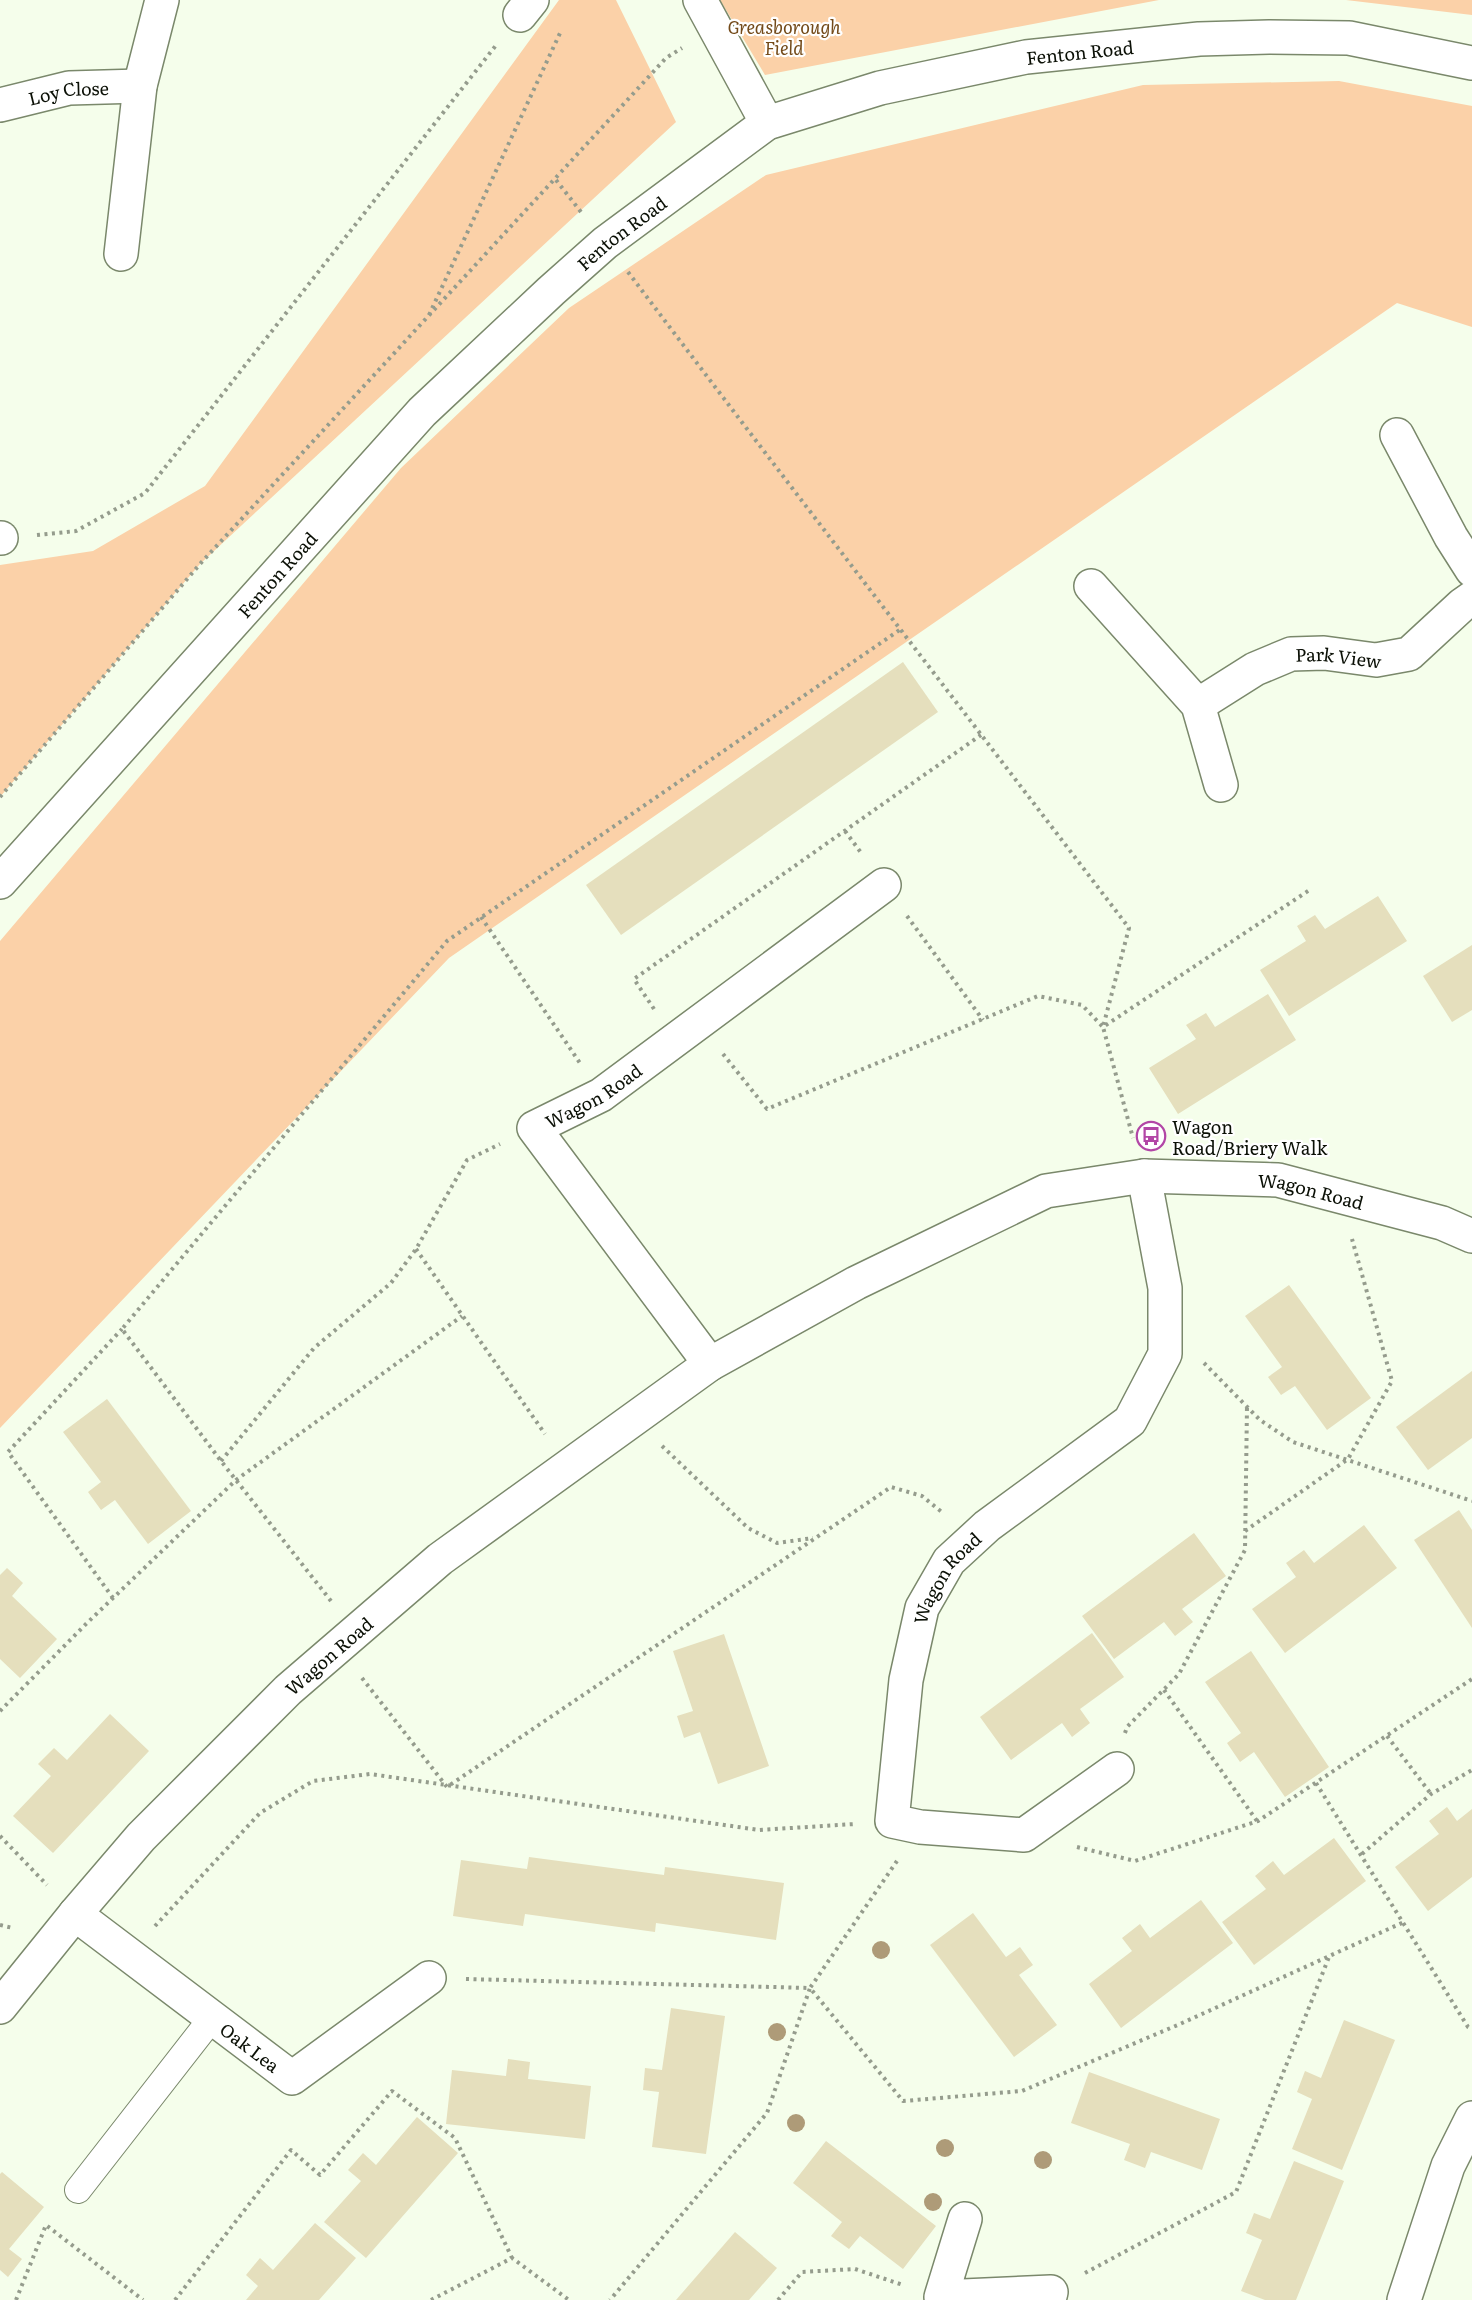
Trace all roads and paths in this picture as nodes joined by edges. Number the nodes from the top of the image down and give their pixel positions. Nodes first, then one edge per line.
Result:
1 (162, 0) edge
2 (526, 8) edge
3 (708, 13) edge
4 (563, 26) dead end
5 (1472, 63) edge
6 (140, 86) junction
7 (0, 105) edge
8 (767, 123) junction
9 (556, 180) junction
10 (581, 211) dead end
11 (121, 254) dead end
12 (630, 275) dead end
13 (427, 318) junction
14 (1397, 435) dead end
15 (0, 538) edge
16 (1472, 570) edge
17 (1091, 586) dead end
18 (1472, 598) edge
19 (901, 629) junction
20 (1198, 705) junction
21 (981, 735) junction
22 (1221, 784) dead end
23 (0, 797) edge
24 (0, 882) edge
25 (884, 885) joint
26 (1311, 889) dead end
27 (482, 917) junction
28 (634, 979) dead end
29 (983, 1020) junction
30 (699, 1023) junction
31 (1102, 1027) junction
32 (601, 1095) junction
33 (534, 1128) junction
34 (1144, 1176) junction
35 (1341, 1197) junction
36 (1472, 1236) edge
37 (416, 1249) junction
38 (462, 1316) junction
39 (1165, 1326) junction
40 (122, 1329) junction
41 (710, 1364) junction
42 (1247, 1406) junction
43 (633, 1419) junction
44 (1348, 1459) junction
45 (221, 1461) junction
46 (568, 1466) junction
47 (236, 1480) junction
48 (1472, 1501) edge
49 (1245, 1531) junction
50 (816, 1538) junction
51 (974, 1538) junction
52 (113, 1598) junction
53 (347, 1640) junction
54 (1472, 1679) edge
55 (1164, 1690) junction
56 (0, 1711) edge
57 (1387, 1736) junction
58 (1117, 1769) joint
59 (1472, 1770) edge
60 (1316, 1783) junction
61 (447, 1786) junction
62 (1431, 1794) junction
63 (1258, 1821) junction
64 (906, 1824) junction
65 (1024, 1835) junction
66 (0, 1836) edge
67 (1362, 1854) junction
68 (75, 1914) junction
69 (1404, 1922) junction
70 (128, 1955) junction
71 (1329, 1956) junction
72 (429, 1978) joint
73 (810, 1989) junction
74 (0, 2007) edge
75 (212, 2018) junction
76 (1472, 2029) edge
77 (1472, 2118) edge
78 (78, 2190) dead end
79 (965, 2219) dead end
80 (512, 2258) junction
81 (1050, 2296) edge
82 (941, 2297) junction
83 (16, 2300) edge
84 (144, 2300) edge
85 (175, 2300) edge
86 (431, 2300) edge
87 (569, 2300) edge
88 (610, 2300) edge
89 (778, 2300) edge
90 (1404, 2300) edge

1 - 6 street
2 - 15 path
3 - 8 street
3 - 9 path
4 - 13 path
5 - 8 street, Fenton Road
6 - 7 street, Loy Close
6 - 11 street
8 - 24 street, Fenton Road
9 - 10 path
9 - 13 path
12 - 19 path
13 - 23 path
14 - 16 street
17 - 20 street
18 - 20 street, Park View
19 - 21 path
19 - 27 path
20 - 22 street
21 - 28 path
21 - 31 path
25 - 29 path
25 - 30 street, Wagon Road
26 - 31 path
27 - 32 path
27 - 40 path
29 - 30 path
29 - 31 path
30 - 32 street, Wagon Road
31 - 34 path
32 - 33 street, Wagon Road
33 - 37 path
33 - 41 street, Wagon Road
34 - 35 street, Wagon Road
34 - 39 street, Wagon Road
34 - 41 street, Wagon Road
35 - 36 street, Wagon Road
35 - 44 path
37 - 38 path
37 - 45 path
38 - 46 path
38 - 47 path
39 - 42 path
39 - 51 street, Wagon Road
40 - 45 path
40 - 52 path
41 - 43 street, Wagon Road
42 - 44 path
42 - 49 path
43 - 46 street, Wagon Road
43 - 50 path
44 - 48 path
44 - 49 path
45 - 47 path
46 - 53 street, Wagon Road
47 - 52 path
47 - 53 path
49 - 55 path
50 - 51 path
50 - 61 path
51 - 64 street, Wagon Road
52 - 56 path
53 - 61 path
53 - 68 street, Wagon Road
54 - 57 path
55 - 58 path
55 - 63 path
57 - 60 path
57 - 62 path
58 - 65 street
59 - 62 path
60 - 63 path
60 - 67 path
61 - 64 path
61 - 70 path
62 - 67 path
63 - 65 path
64 - 65 street
64 - 73 path
66 - 68 path
67 - 69 path
68 - 70 street, Oak Lea
68 - 74 street, Wagon Road
69 - 71 path
69 - 76 path
70 - 75 street, Oak Lea
71 - 73 path
71 - 81 path
72 - 73 path
72 - 75 street, Oak Lea
73 - 88 path
75 - 78 lane
77 - 90 street
79 - 82 street
80 - 85 path
80 - 86 path
80 - 87 path
81 - 82 street
82 - 89 path
83 - 84 path

